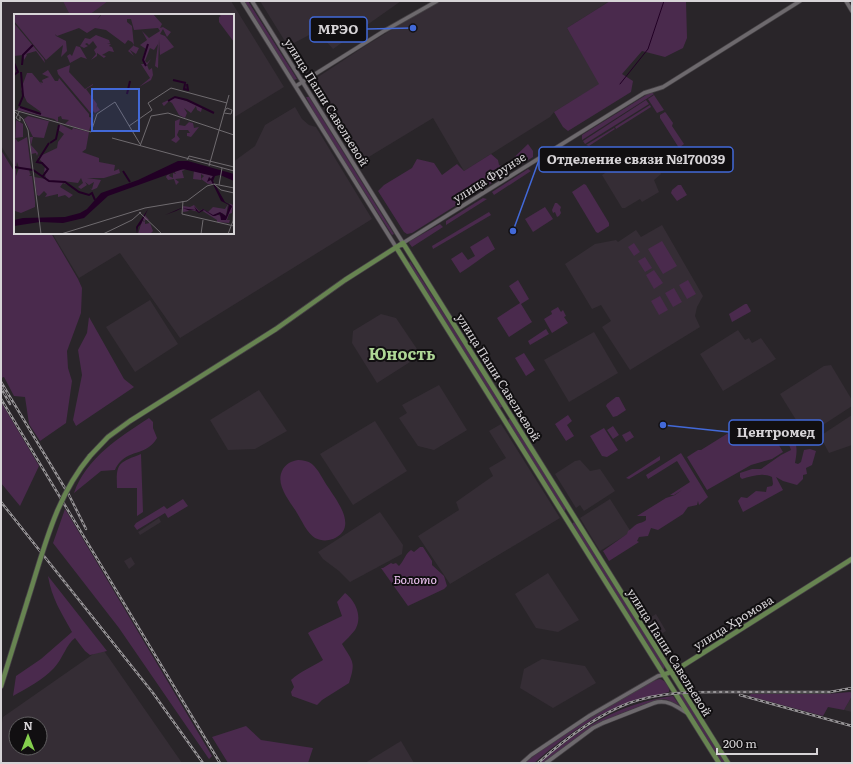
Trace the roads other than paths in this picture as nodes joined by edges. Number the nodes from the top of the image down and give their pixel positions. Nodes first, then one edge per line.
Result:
1 (242, 1) edge
2 (252, 1) edge
3 (437, 1) edge
4 (800, 1) edge
5 (846, 1) edge
6 (852, 11) edge
7 (302, 82) junction
8 (296, 86) junction
9 (403, 243) junction
10 (396, 247) junction
11 (575, 518) junction
12 (568, 522) junction
13 (852, 559) edge
14 (671, 672) junction
15 (663, 675) junction
16 (1, 686) edge
17 (687, 713) junction
18 (522, 763) edge
19 (546, 763) edge
20 (719, 763) edge
21 (728, 763) edge

1 - 8 street, улица Паши Савельевой
2 - 7 street, улица Паши Савельевой
3 - 7 street
4 - 9 street, улица Фрунзе
5 - 6 street
7 - 8 street
7 - 9 street, улица Паши Савельевой
8 - 10 street, улица Паши Савельевой
9 - 10 main road, улица Фрунзе
9 - 11 main road, улица Паши Савельевой
10 - 12 main road, улица Паши Савельевой
10 - 16 main road, улица Фрунзе, bridge
11 - 12 main road
11 - 14 main road, улица Паши Савельевой
12 - 15 main road, улица Паши Савельевой
13 - 14 main road, улица Хромова
14 - 15 main road, улица Хромова
14 - 21 main road, улица Паши Савельевой
15 - 17 main road, улица Паши Савельевой
15 - 18 street, улица Хромова
17 - 19 street
17 - 20 main road, улица Паши Савельевой

